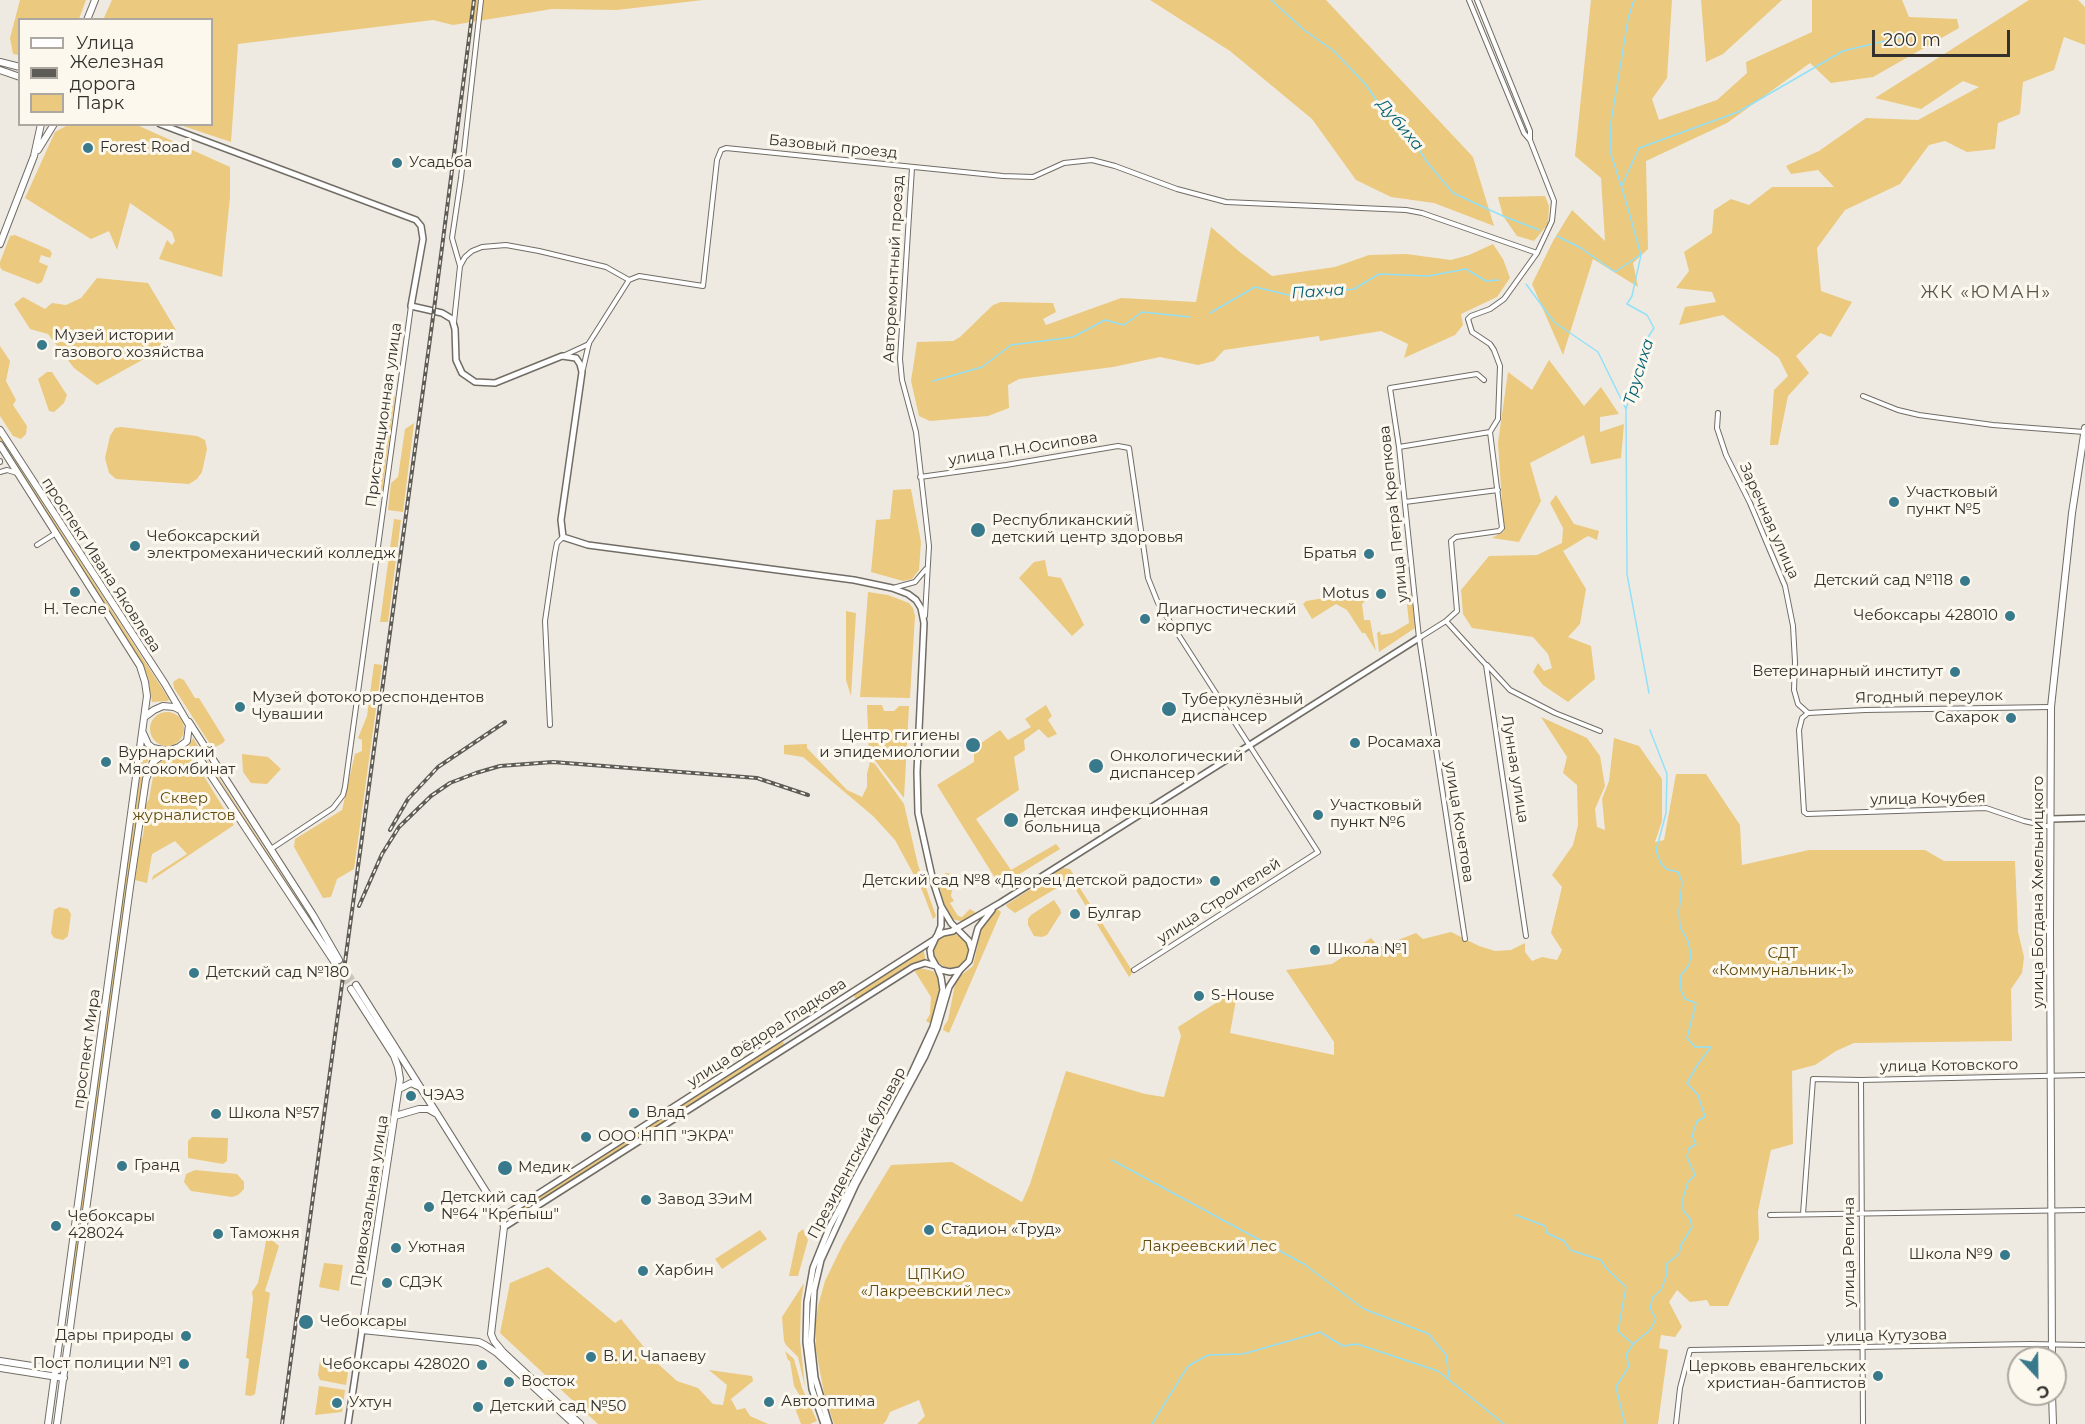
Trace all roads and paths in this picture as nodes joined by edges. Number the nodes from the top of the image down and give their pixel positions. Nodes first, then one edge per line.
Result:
1 (94, 0) edge
2 (480, 0) edge
3 (1469, 0) edge
4 (1477, 0) edge
5 (87, 18) edge
6 (1485, 18) junction
7 (1478, 21) junction
8 (0, 62) edge
9 (18, 66) edge
10 (0, 70) edge
11 (1506, 72) junction
12 (1500, 75) junction
13 (18, 76) edge
14 (41, 126) edge
15 (53, 126) edge
16 (165, 126) edge
17 (1530, 131) junction
18 (1524, 133) junction
19 (1530, 140) junction
20 (34, 156) junction
21 (912, 168) junction
22 (0, 244) edge
23 (1537, 253) junction
24 (460, 266) junction
25 (628, 280) junction
26 (411, 306) junction
27 (455, 314) junction
28 (448, 316) junction
29 (454, 324) junction
30 (589, 344) junction
31 (562, 356) junction
32 (582, 372) junction
33 (1484, 380) dead end
34 (1863, 396) dead end
35 (1718, 412) dead end
36 (0, 430) edge
37 (2085, 430) edge
38 (1490, 432) junction
39 (0, 445) edge
40 (1399, 447) junction
41 (0, 472) edge
42 (18, 473) junction
43 (920, 477) junction
44 (1498, 490) junction
45 (1405, 502) junction
46 (56, 533) junction
47 (562, 537) junction
48 (37, 545) dead end
49 (927, 566) junction
50 (892, 588) junction
51 (1446, 621) junction
52 (924, 623) junction
53 (1419, 638) junction
54 (1486, 665) junction
55 (2051, 707) junction
56 (183, 712) junction
57 (1808, 713) junction
58 (145, 718) junction
59 (187, 719) junction
60 (550, 725) dead end
61 (1600, 731) dead end
62 (143, 733) junction
63 (1250, 744) junction
64 (171, 750) junction
65 (2085, 818) edge
66 (2051, 819) junction
67 (2051, 827) junction
68 (271, 849) junction
69 (1000, 903) junction
70 (941, 906) junction
71 (956, 930) junction
72 (1526, 936) dead end
73 (935, 938) junction
74 (1465, 939) dead end
75 (972, 950) junction
76 (937, 966) junction
77 (960, 970) junction
78 (1134, 970) dead end
79 (847, 996) junction
80 (853, 1005) junction
81 (784, 1036) junction
82 (790, 1045) junction
83 (2085, 1075) edge
84 (2050, 1076) junction
85 (1861, 1080) junction
86 (421, 1087) junction
87 (399, 1089) junction
88 (435, 1113) junction
89 (395, 1116) junction
90 (612, 1147) junction
91 (617, 1155) junction
92 (866, 1161) junction
93 (2085, 1210) edge
94 (2050, 1211) junction
95 (1803, 1214) junction
96 (1862, 1214) junction
97 (1770, 1215) dead end
98 (502, 1217) junction
99 (504, 1227) junction
100 (65, 1297) junction
101 (74, 1298) junction
102 (363, 1330) junction
103 (491, 1334) junction
104 (479, 1342) junction
105 (2051, 1345) junction
106 (2085, 1345) edge
107 (1863, 1348) junction
108 (3, 1365) edge
109 (55, 1373) junction
110 (64, 1374) junction
111 (2052, 1406) edge
112 (48, 1424) edge
113 (57, 1424) edge
114 (348, 1424) edge
115 (574, 1424) edge
116 (580, 1424) edge
117 (824, 1424) edge
118 (829, 1424) edge
119 (1676, 1424) edge
120 (1863, 1424) edge
121 (2053, 1424) edge

1 - 5 main road
2 - 24 street
3 - 7 street
4 - 6 street
6 - 7 street
6 - 11 street
7 - 12 street
8 - 9 main road
10 - 13 main road
11 - 12 street
11 - 17 street
12 - 18 street
14 - 20 main road
15 - 20 main road
16 - 26 street, Пристанционная улица
17 - 18 street
17 - 19 street
18 - 19 street
19 - 23 street
20 - 22 main road
21 - 23 street, Базовый проезд
21 - 25 street, Базовый проезд
21 - 43 street, Авторемонтный проезд
23 - 38 street
24 - 25 street
24 - 27 street
25 - 30 street
26 - 28 street
26 - 68 street, Пристанционная улица
27 - 28 street
27 - 29 street
28 - 29 street
29 - 31 street
30 - 31 street
30 - 32 street
31 - 32 street
32 - 47 street
33 - 40 street, улица Петра Крепкова
34 - 37 street
35 - 57 street, Заречная улица
36 - 56 main road, проспект Ивана Яковлева
37 - 55 main road, улица Богдана Хмельницкого
38 - 40 street
38 - 44 street
39 - 42 main road, проспект Ивана Яковлева
40 - 45 street, улица Петра Крепкова
41 - 42 street
42 - 46 main road, проспект Ивана Яковлева
43 - 49 street, Авторемонтный проезд
43 - 63 street, улица П.Н.Осипова
44 - 45 street
44 - 51 street
45 - 53 street, улица Петра Крепкова
46 - 48 street
46 - 58 main road, проспект Ивана Яковлева
47 - 50 street
47 - 60 street
49 - 50 street
49 - 52 street, Авторемонтный проезд
50 - 52 street
51 - 53 street
51 - 54 street
52 - 70 street, Авторемонтный проезд
53 - 63 street
53 - 74 street, улица Кочетова
54 - 61 street
54 - 72 street, Лунная улица
55 - 57 street, Ягодный переулок
55 - 66 main road, улица Богдана Хмельницкого
56 - 58 main road
56 - 59 main road
57 - 67 street, улица Кочубея
58 - 62 main road
59 - 64 main road
59 - 68 main road
62 - 64 main road
62 - 100 main road, проспект Мира
63 - 69 street
63 - 78 street, улица Строителей
64 - 68 main road
64 - 101 main road, проспект Мира
65 - 66 street
66 - 67 main road, улица Богдана Хмельницкого
67 - 84 main road, улица Богдана Хмельницкого
69 - 71 street
69 - 75 street
70 - 71 street, Авторемонтный проезд
70 - 73 street, Авторемонтный проезд
71 - 73 street
71 - 75 street
73 - 76 street
73 - 79 street, улица Фёдора Гладкова
75 - 77 street
76 - 77 street
76 - 80 street, улица Фёдора Гладкова
76 - 92 street, Президентский бульвар
77 - 92 street, Президентский бульвар
79 - 80 street
79 - 81 street, улица Фёдора Гладкова
80 - 82 street, улица Фёдора Гладкова
81 - 82 street
81 - 90 street, улица Фёдора Гладкова
82 - 91 street, улица Фёдора Гладкова
83 - 84 street, улица Котовского
84 - 85 street, улица Котовского
84 - 94 main road, улица Богдана Хмельницкого
85 - 95 street, улица Котовского
85 - 96 street, улица Репина
86 - 87 main road
86 - 87 main road
86 - 88 main road
87 - 89 main road, Привокзальная улица
88 - 89 main road
88 - 98 main road
89 - 102 main road, Привокзальная улица
90 - 91 street
90 - 98 street, улица Фёдора Гладкова
91 - 99 street, улица Фёдора Гладкова
92 - 117 street, Президентский бульвар
92 - 118 street, Президентский бульвар
93 - 94 street
94 - 96 street
94 - 105 main road, улица Богдана Хмельницкого
95 - 96 street
95 - 97 street
96 - 107 street, улица Репина
98 - 99 main road
99 - 103 main road
100 - 101 main road
100 - 109 main road, проспект Мира
101 - 110 main road, проспект Мира
102 - 104 main road
102 - 114 street, Привокзальная улица
103 - 104 main road
103 - 116 main road
104 - 115 main road
105 - 106 street, улица Кутузова
105 - 107 street, улица Кутузова
107 - 119 street, улица Кутузова
107 - 120 street, улица Репина
108 - 109 main road
109 - 110 main road
109 - 112 main road, проспект Мира
110 - 113 main road, проспект Мира
111 - 121 main road

